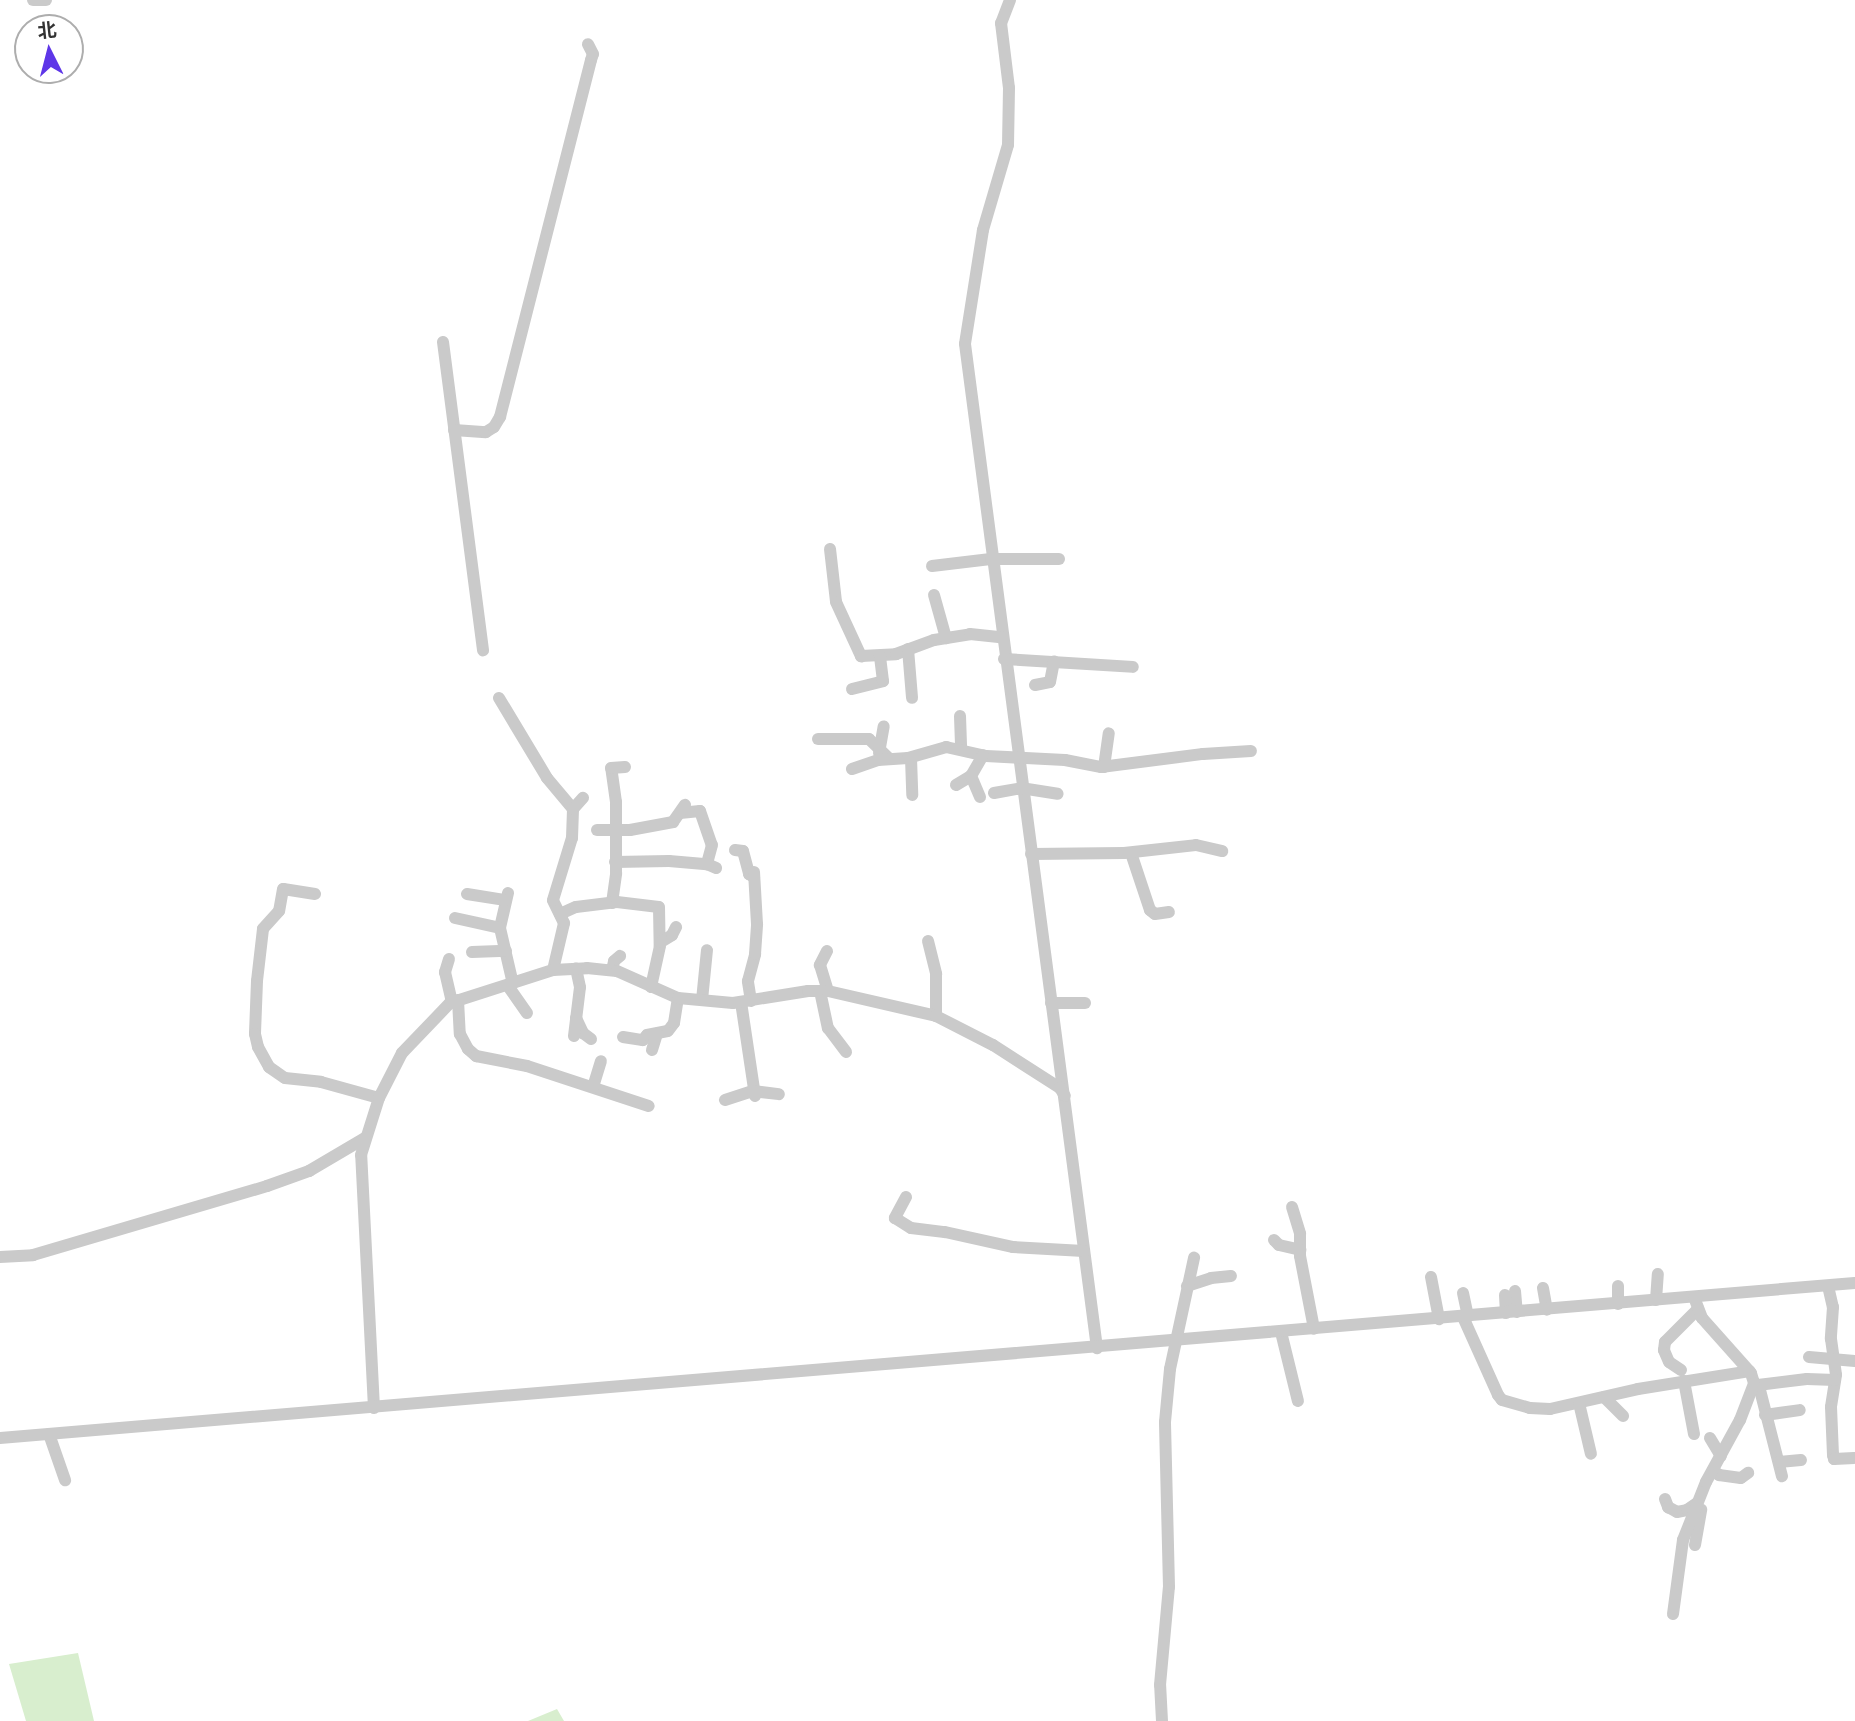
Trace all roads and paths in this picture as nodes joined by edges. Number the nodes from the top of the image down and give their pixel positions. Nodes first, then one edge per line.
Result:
1 (33, 0) edge
2 (46, 0) edge
3 (1010, 0) edge
4 (588, 44) dead end
5 (443, 342) dead end
6 (454, 430) junction
7 (830, 549) dead end
8 (991, 559) junction
9 (1059, 559) dead end
10 (932, 566) dead end
11 (934, 595) dead end
12 (1001, 637) junction
13 (946, 638) junction
14 (908, 649) junction
15 (483, 650) dead end
16 (880, 656) junction
17 (1004, 659) junction
18 (1054, 661) junction
19 (1133, 667) dead end
20 (1035, 685) dead end
21 (852, 690) dead end
22 (499, 698) dead end
23 (912, 698) dead end
24 (960, 716) dead end
25 (884, 726) dead end
26 (1109, 733) dead end
27 (818, 739) dead end
28 (961, 749) junction
29 (1251, 751) dead end
30 (882, 755) junction
31 (983, 755) junction
32 (911, 758) junction
33 (1017, 759) junction
34 (625, 767) dead end
35 (1104, 767) junction
36 (852, 769) dead end
37 (971, 776) junction
38 (956, 785) dead end
39 (1021, 788) junction
40 (994, 793) dead end
41 (1058, 794) dead end
42 (912, 795) dead end
43 (980, 797) dead end
44 (583, 798) dead end
45 (573, 809) junction
46 (615, 829) junction
47 (597, 830) dead end
48 (735, 850) dead end
49 (1222, 851) dead end
50 (1131, 852) junction
51 (1031, 854) junction
52 (615, 862) junction
53 (315, 894) dead end
54 (467, 894) dead end
55 (611, 903) junction
56 (1169, 912) dead end
57 (560, 914) junction
58 (455, 918) dead end
59 (676, 927) dead end
60 (500, 928) junction
61 (928, 941) dead end
62 (660, 942) junction
63 (707, 950) dead end
64 (506, 951) junction
65 (827, 951) dead end
66 (472, 952) dead end
67 (743, 955) dead end
68 (620, 956) dead end
69 (449, 959) dead end
70 (752, 967) junction
71 (576, 968) junction
72 (553, 970) junction
73 (611, 970) junction
74 (511, 985) junction
75 (651, 987) junction
76 (824, 991) junction
77 (678, 998) junction
78 (702, 1000) junction
79 (455, 1001) junction
80 (746, 1002) junction
81 (1051, 1003) junction
82 (1085, 1003) dead end
83 (527, 1013) dead end
84 (936, 1016) junction
85 (576, 1017) junction
86 (657, 1034) junction
87 (574, 1036) dead end
88 (623, 1037) dead end
89 (591, 1039) dead end
90 (652, 1050) dead end
91 (846, 1052) dead end
92 (601, 1061) dead end
93 (593, 1087) junction
94 (754, 1094) junction
95 (779, 1094) dead end
96 (1066, 1097) junction
97 (379, 1098) junction
98 (725, 1100) dead end
99 (649, 1106) dead end
100 (365, 1138) junction
101 (906, 1197) dead end
102 (1292, 1207) dead end
103 (1273, 1240) dead end
104 (1300, 1250) junction
105 (1084, 1251) junction
106 (0, 1257) edge
107 (1194, 1258) dead end
108 (1658, 1274) dead end
109 (1231, 1276) dead end
110 (1431, 1277) dead end
111 (1855, 1283) edge
112 (1187, 1286) junction
113 (1618, 1286) dead end
114 (1828, 1286) junction
115 (1543, 1287) dead end
116 (1463, 1293) dead end
117 (1510, 1293) dead end
118 (1657, 1300) junction
119 (1696, 1303) junction
120 (1618, 1304) junction
121 (1547, 1310) junction
122 (1511, 1313) junction
123 (1465, 1317) junction
124 (1439, 1319) junction
125 (1314, 1329) junction
126 (1281, 1332) junction
127 (1175, 1341) junction
128 (1097, 1348) junction
129 (1810, 1357) dead end
130 (1834, 1360) junction
131 (1855, 1361) edge
132 (1683, 1376) junction
133 (1754, 1379) junction
134 (1835, 1380) junction
135 (1604, 1397) junction
136 (1297, 1401) dead end
137 (1579, 1403) junction
138 (374, 1408) junction
139 (1800, 1410) dead end
140 (1765, 1415) junction
141 (1623, 1416) dead end
142 (49, 1434) junction
143 (1694, 1434) dead end
144 (1710, 1437) dead end
145 (0, 1438) edge
146 (1591, 1454) dead end
147 (1721, 1456) junction
148 (1854, 1458) edge
149 (1801, 1460) dead end
150 (1779, 1462) junction
151 (1713, 1470) junction
152 (1748, 1473) dead end
153 (1783, 1476) dead end
154 (65, 1480) dead end
155 (1700, 1497) junction
156 (1665, 1499) dead end
157 (1695, 1545) dead end
158 (1673, 1614) dead end
159 (1162, 1721) edge

1 - 2 street
3 - 8 street
4 - 6 street
5 - 6 street
6 - 15 street
7 - 16 street
8 - 9 street
8 - 10 street
8 - 12 street
11 - 13 street
12 - 13 street
12 - 17 street
13 - 14 street
14 - 16 street
14 - 23 street
16 - 21 street
17 - 18 street
17 - 33 street
18 - 19 street
18 - 20 street
22 - 45 street
24 - 28 street
25 - 30 street
26 - 35 street
27 - 30 street
28 - 31 street
28 - 32 street
29 - 35 street
30 - 32 street
30 - 36 street
31 - 33 street
31 - 37 street
32 - 42 street
33 - 35 street
33 - 39 street
34 - 46 street
37 - 38 street
37 - 43 street
39 - 40 street
39 - 41 street
39 - 51 street
44 - 45 street
45 - 57 street
46 - 47 street
46 - 52 street
46 - 52 street
48 - 70 street
49 - 50 street
50 - 51 street
50 - 56 street
51 - 81 street
52 - 55 street
53 - 97 street
54 - 60 street
55 - 57 street
55 - 62 street
57 - 72 street
58 - 60 street
59 - 62 street
60 - 64 street
61 - 84 street
62 - 75 street
63 - 78 street
64 - 66 street
64 - 74 street
65 - 76 street
67 - 70 street
68 - 73 street
69 - 79 street
70 - 80 street
71 - 72 street
71 - 73 street
71 - 85 street
72 - 74 street
73 - 75 street
74 - 79 street
74 - 83 street
75 - 77 street
76 - 80 street
76 - 84 street
76 - 91 street
77 - 78 street
77 - 86 street
78 - 80 street
79 - 93 street
79 - 97 street
80 - 94 street
81 - 82 street
81 - 96 street
84 - 96 street
85 - 87 street
85 - 89 street
86 - 88 street
86 - 90 street
92 - 93 street
93 - 99 street
94 - 95 street
94 - 98 street
96 - 105 street
97 - 100 street
100 - 106 street
100 - 138 street
101 - 105 street
102 - 104 street
103 - 104 street
104 - 125 street
105 - 128 street
107 - 112 street
108 - 118 street
109 - 112 street
110 - 124 street
111 - 114 street
112 - 127 street
113 - 120 street
114 - 119 street
114 - 130 street
115 - 121 street
116 - 123 street
117 - 122 street
118 - 119 street
118 - 120 street
119 - 132 street
119 - 133 street
120 - 121 street
121 - 122 street
122 - 123 street
123 - 124 street
123 - 137 street
124 - 125 street
125 - 126 street
126 - 127 street
126 - 136 street
127 - 128 street
127 - 159 street
128 - 138 street
129 - 130 street
130 - 131 street
130 - 134 street
132 - 133 street
132 - 135 street
132 - 143 street
133 - 134 street
133 - 140 street
133 - 147 street
134 - 148 street
135 - 137 street
135 - 141 street
137 - 146 street
138 - 142 street
139 - 140 street
140 - 150 street
142 - 145 street
142 - 154 street
144 - 147 street
147 - 151 street
149 - 150 street
150 - 153 street
151 - 152 street
151 - 155 street
155 - 156 street
155 - 157 street
155 - 158 street

